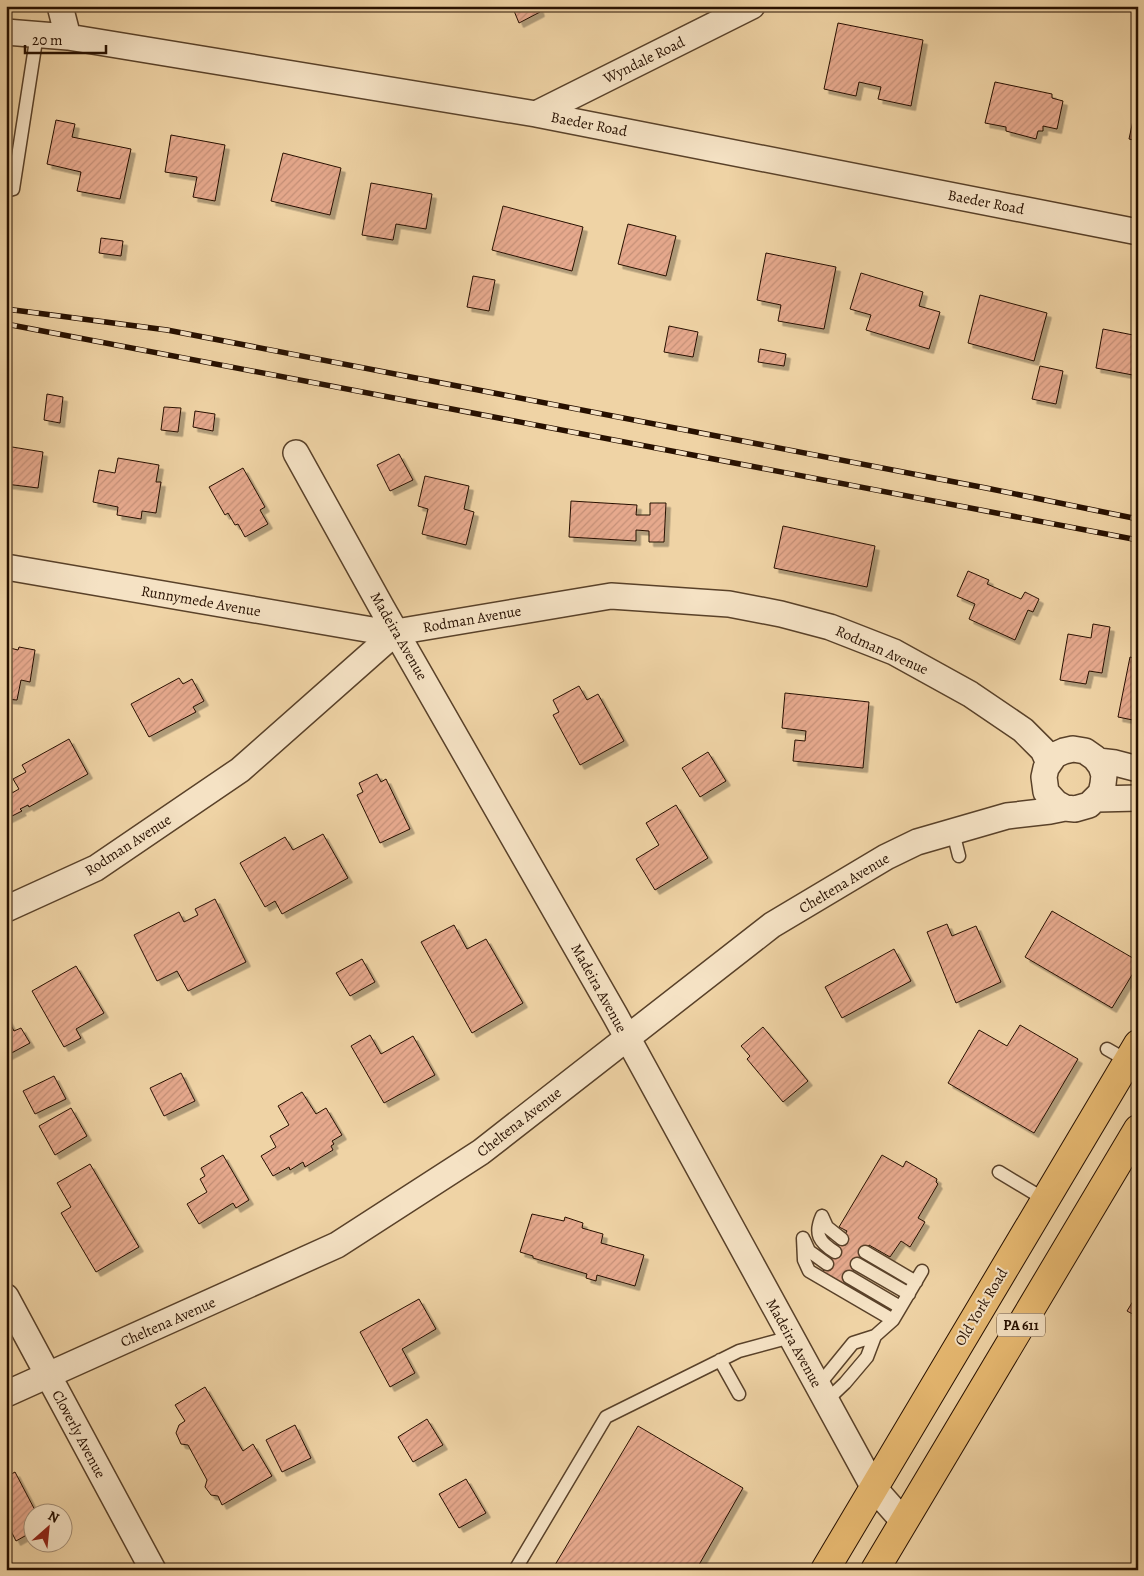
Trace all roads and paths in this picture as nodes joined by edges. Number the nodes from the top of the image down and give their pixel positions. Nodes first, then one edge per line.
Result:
1 (60, 6) edge
2 (752, 6) edge
3 (6, 32) edge
4 (37, 34) junction
5 (68, 37) junction
6 (536, 114) junction
7 (6, 191) edge
8 (1138, 232) edge
9 (296, 453) dead end
10 (6, 567) edge
11 (396, 632) junction
12 (1004, 716) junction
13 (1073, 749) junction
14 (1098, 761) junction
15 (1138, 769) edge
16 (1052, 793) junction
17 (1138, 798) edge
18 (1096, 799) junction
19 (952, 832) junction
20 (959, 856) dead end
21 (6, 909) edge
22 (628, 1038) junction
23 (1124, 1052) edge
24 (1138, 1128) edge
25 (999, 1172) dead end
26 (1044, 1199) junction
27 (842, 1239) dead end
28 (835, 1252) dead end
29 (865, 1252) dead end
30 (827, 1264) dead end
31 (857, 1264) dead end
32 (922, 1270) dead end
33 (849, 1277) dead end
34 (916, 1282) junction
35 (909, 1294) junction
36 (6, 1297) edge
37 (900, 1307) junction
38 (893, 1320) junction
39 (875, 1336) junction
40 (791, 1338) junction
41 (720, 1360) junction
42 (48, 1376) junction
43 (6, 1394) edge
44 (739, 1394) dead end
45 (822, 1394) junction
46 (874, 1488) junction
47 (904, 1522) junction
48 (153, 1570) edge
49 (515, 1570) edge
50 (825, 1570) edge
51 (875, 1570) edge

1 - 5 street
2 - 6 street, Wyndale Road
3 - 4 street, Baeder Road
4 - 5 street, Baeder Road
4 - 7 lane
5 - 6 street, Baeder Road
6 - 8 street, Baeder Road
9 - 11 street, Madeira Avenue
10 - 11 street, Runnymede Avenue
11 - 12 street, Rodman Avenue
11 - 21 street, Rodman Avenue
11 - 22 street, Madeira Avenue
12 - 13 street, Rodman Avenue
12 - 16 street, Rodman Avenue
13 - 14 street
13 - 16 street, Cheltena Avenue
14 - 15 street
14 - 18 street
16 - 18 street, Cheltena Avenue
16 - 19 street, Cheltena Avenue
17 - 18 street, Cheltena Avenue
19 - 20 lane
19 - 22 street, Cheltena Avenue
22 - 40 street, Madeira Avenue
22 - 42 street, Cheltena Avenue
23 - 26 highway, Old York Road / PA 611
24 - 47 highway, PA 611
25 - 26 lane
26 - 46 highway, Old York Road / PA 611
27 - 28 lane
29 - 34 lane
30 - 38 lane
31 - 35 lane
32 - 34 lane
33 - 37 lane
34 - 35 lane
35 - 37 lane
36 - 42 street, Cloverly Avenue
37 - 38 lane
38 - 39 lane
39 - 45 lane
39 - 45 lane
40 - 41 lane
40 - 45 street, Madeira Avenue
41 - 44 lane
41 - 49 lane
42 - 43 street, Cheltena Avenue
42 - 48 street, Cloverly Avenue
45 - 46 street, Madeira Avenue
46 - 47 street, Madeira Avenue
46 - 50 highway, Old York Road / PA 611
47 - 51 highway, PA 611

